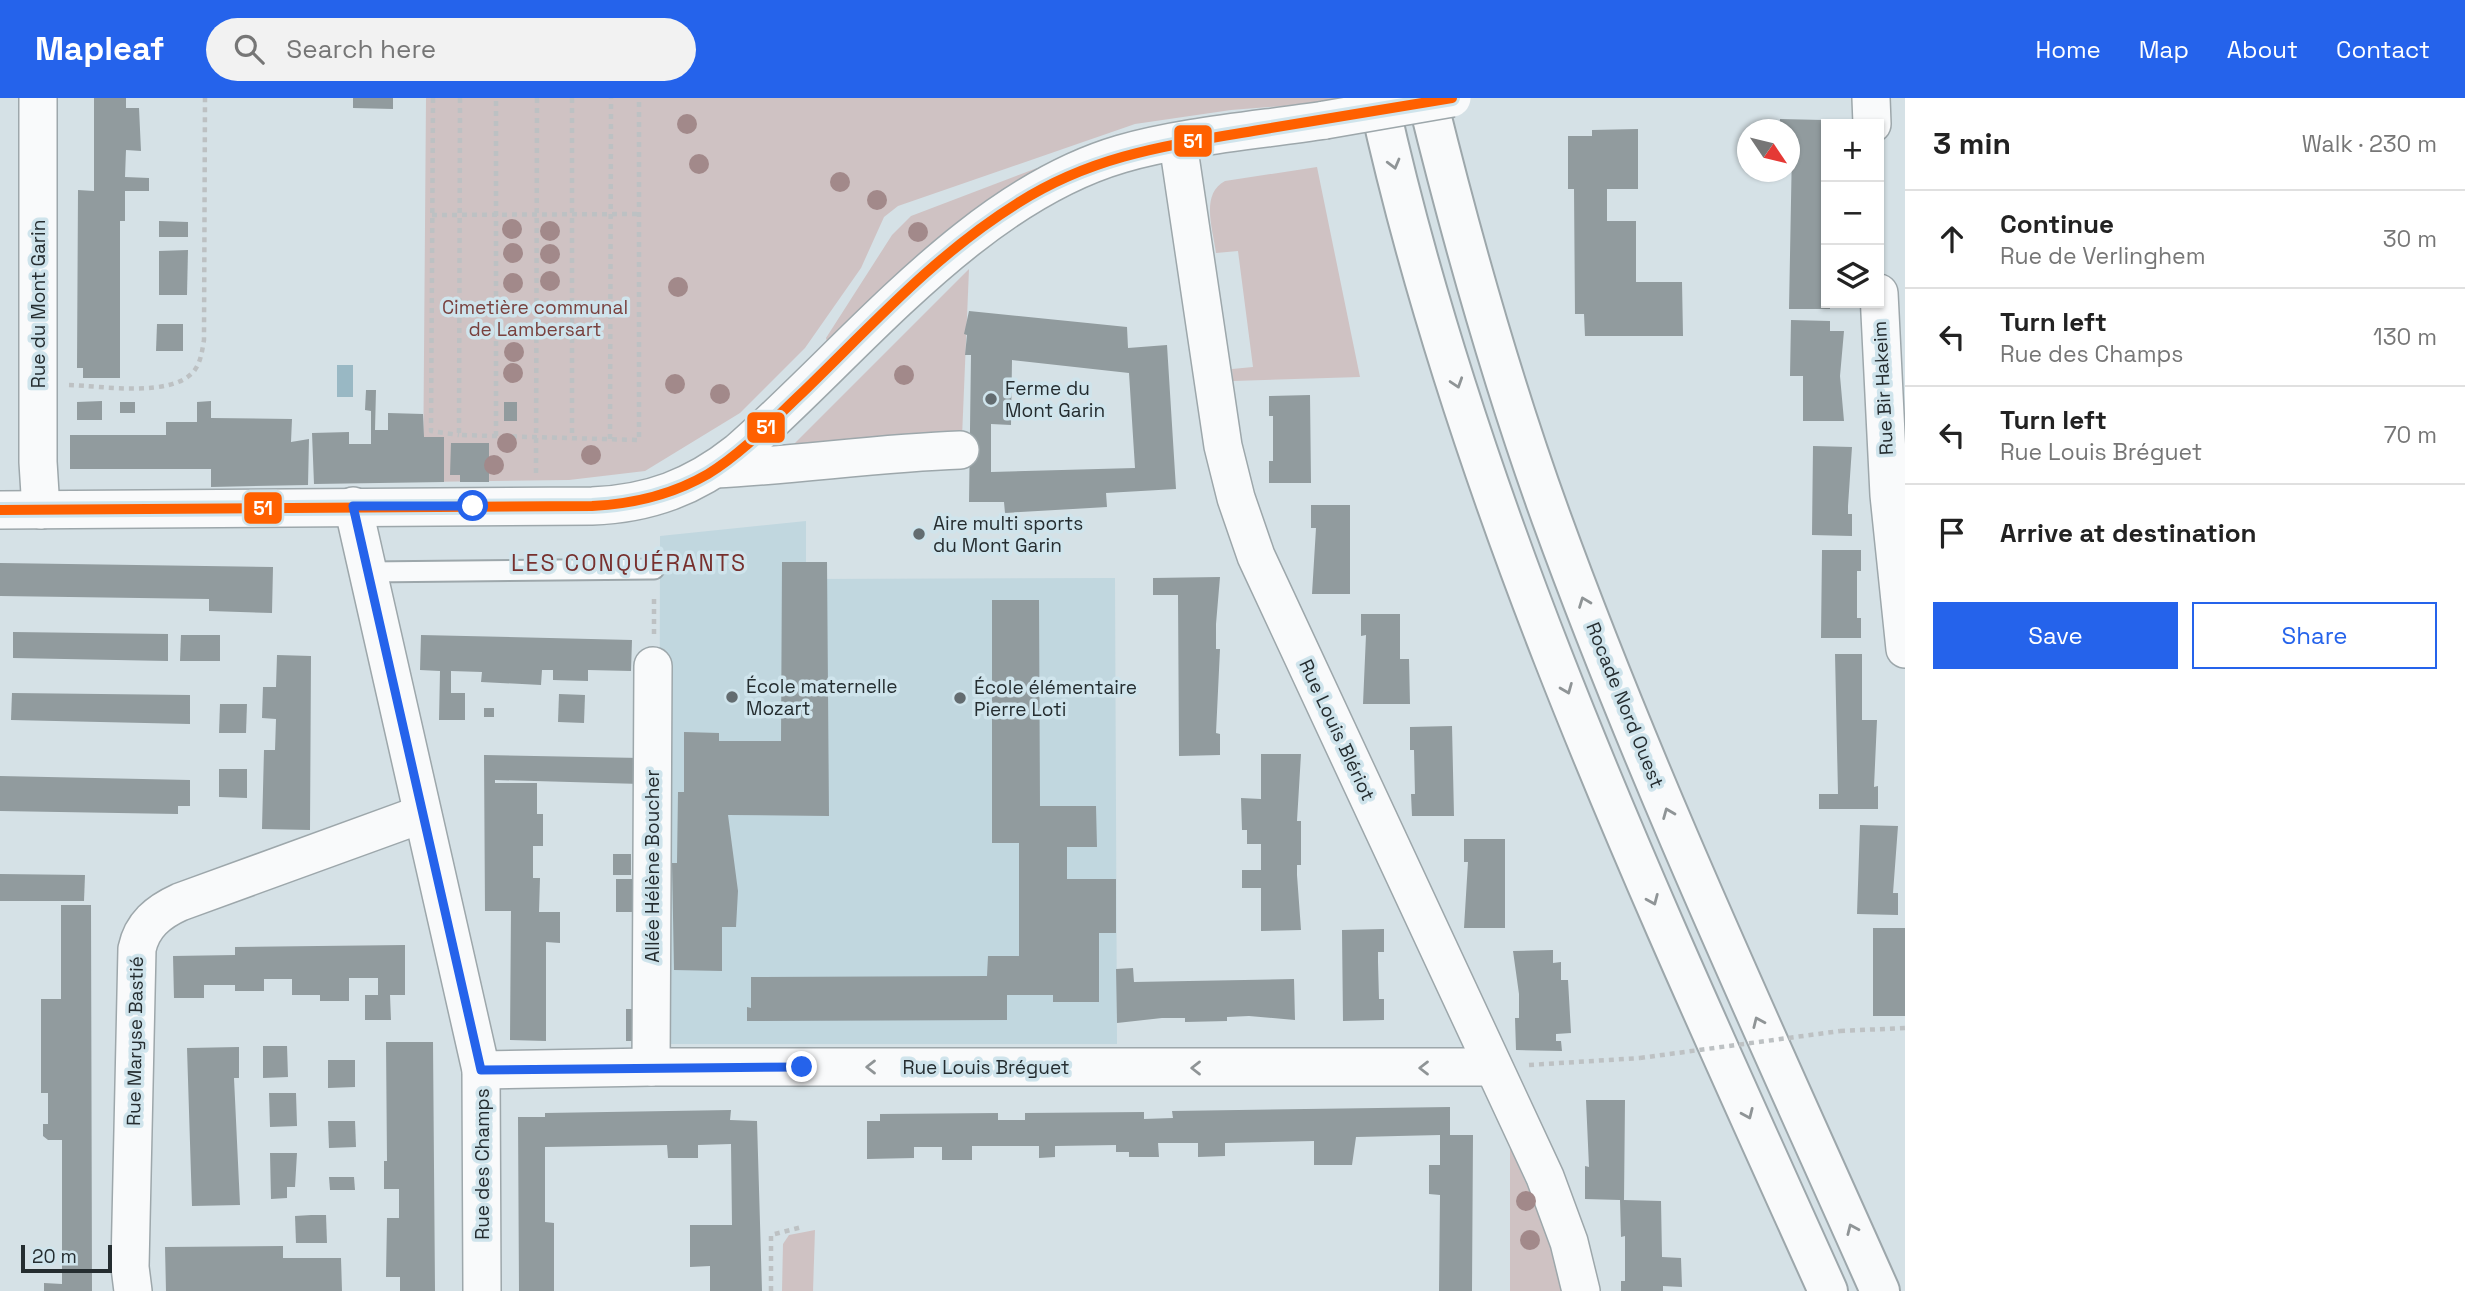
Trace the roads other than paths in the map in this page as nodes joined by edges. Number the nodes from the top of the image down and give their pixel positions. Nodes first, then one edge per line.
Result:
1 (38, 98) edge
2 (1378, 98) edge
3 (1427, 98) edge
4 (1452, 98) edge
5 (1871, 98) edge
6 (1872, 119) edge
7 (1178, 143) junction
8 (1881, 308) edge
9 (960, 450) dead end
10 (1896, 451) edge
11 (715, 469) junction
12 (353, 506) junction
13 (0, 510) edge
14 (41, 510) junction
15 (654, 569) dead end
16 (368, 572) junction
17 (1905, 649) edge
18 (653, 666) dead end
19 (422, 814) junction
20 (652, 1067) junction
21 (1492, 1068) junction
22 (481, 1070) junction
23 (133, 1291) edge
24 (482, 1291) edge
25 (1581, 1291) edge
26 (1828, 1291) edge
27 (1880, 1291) edge

1 - 14 street, Rue du Mont Garin
2 -> 26 highway
27 -> 3 highway, Rocade Nord Ouest
4 - 7 street, bridge
5 - 6 street
7 - 11 street
7 - 21 street, Rue Louis Blériot
8 - 10 street, Rue Bir Hakeim
9 - 11 street
10 - 17 street, Rue Bir Hakeim
11 - 12 street
12 - 14 street
12 - 16 street, Rue des Champs
13 - 14 street
15 - 16 lane
16 - 19 street, Rue des Champs
18 - 20 street, Allée Hélène Boucher
19 - 22 street, Rue des Champs
19 - 23 street, Rue Maryse Bastié
21 -> 20 street, Rue Louis Bréguet
20 - 22 street, Rue Louis Bréguet
21 - 25 street, Rue Louis Blériot
22 - 24 street, Rue des Champs

